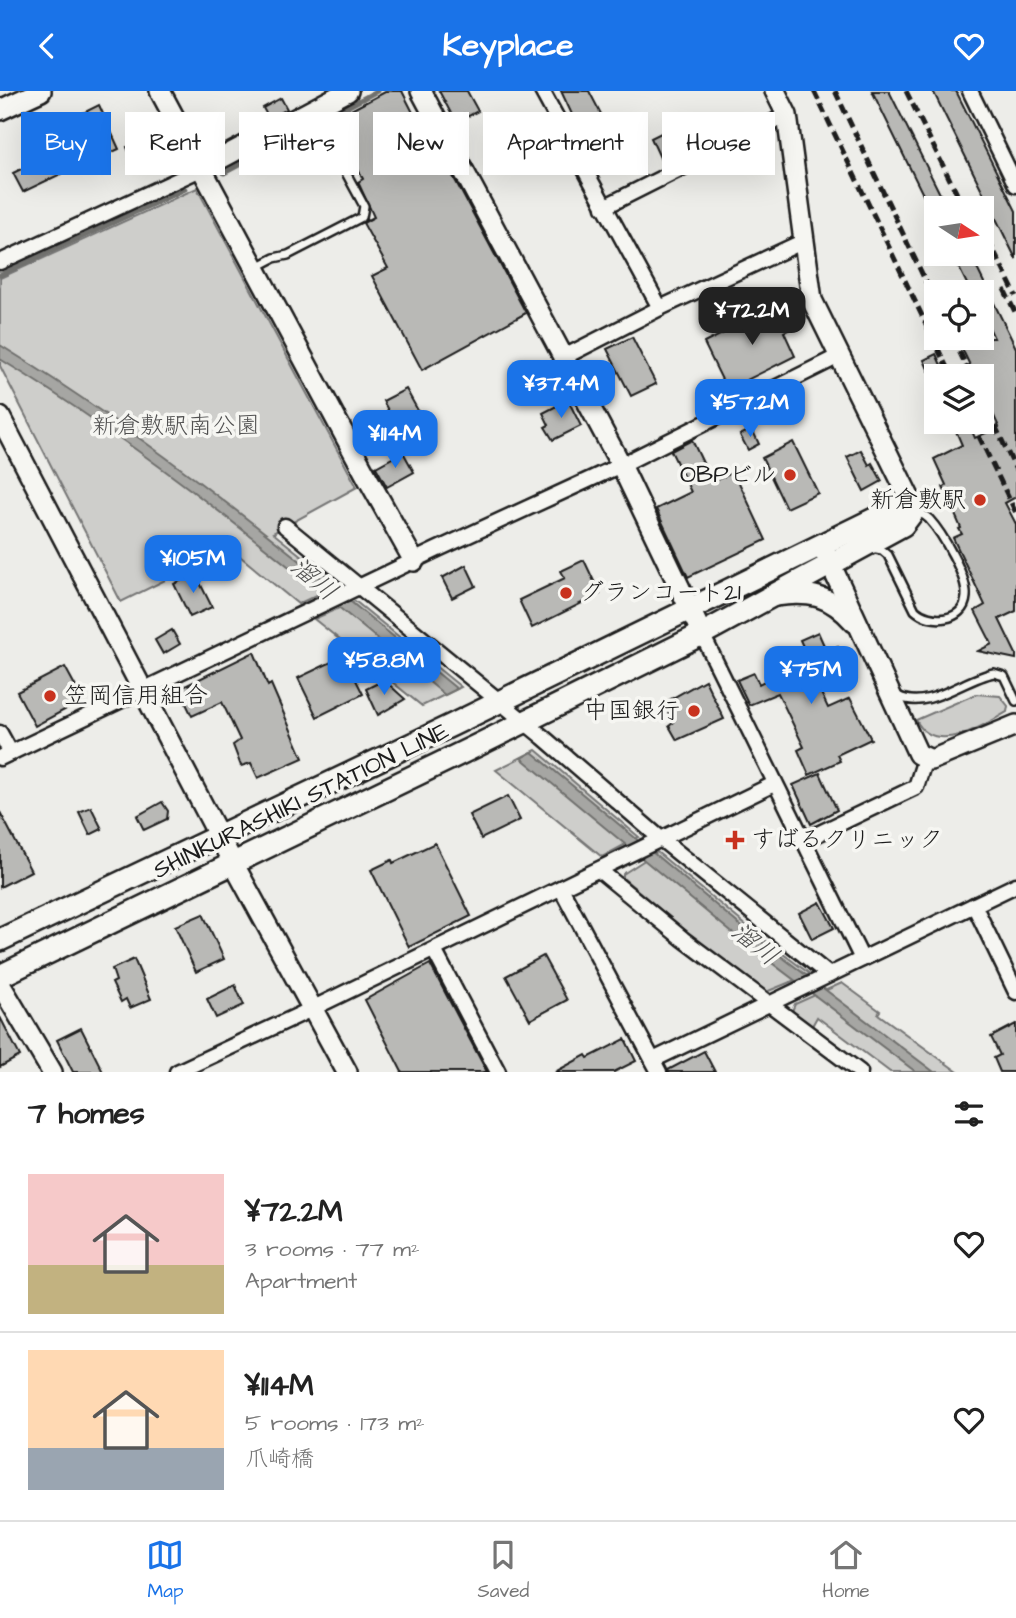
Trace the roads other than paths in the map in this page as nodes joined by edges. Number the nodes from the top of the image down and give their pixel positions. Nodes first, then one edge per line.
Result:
1 (41, 91) edge
2 (160, 91) edge
3 (348, 91) edge
4 (421, 91) edge
5 (542, 91) edge
6 (775, 91) edge
7 (970, 91) edge
8 (0, 110) edge
9 (171, 112) edge
10 (323, 112) edge
11 (787, 115) junction
12 (188, 175) edge
13 (204, 175) edge
14 (347, 175) edge
15 (1016, 185) edge
16 (604, 207) junction
17 (804, 241) junction
18 (0, 262) edge
19 (254, 268) junction
20 (660, 308) junction
21 (839, 356) junction
22 (564, 357) junction
23 (1, 423) edge
24 (621, 465) junction
25 (912, 506) junction
26 (285, 526) dead end
27 (822, 545) junction
28 (860, 549) junction
29 (414, 561) junction
30 (831, 565) junction
31 (352, 591) junction
32 (773, 596) junction
33 (690, 610) junction
34 (702, 634) junction
35 (864, 634) junction
36 (144, 689) junction
37 (891, 692) junction
38 (1016, 701) edge
39 (498, 702) junction
40 (524, 722) junction
41 (1016, 725) edge
42 (0, 733) edge
43 (5, 756) edge
44 (925, 759) junction
45 (774, 784) junction
46 (219, 835) junction
47 (803, 841) junction
48 (654, 842) junction
49 (233, 863) junction
50 (598, 870) junction
51 (1016, 885) edge
52 (561, 888) junction
53 (974, 905) junction
54 (0, 940) edge
55 (433, 950) junction
56 (862, 960) junction
57 (0, 976) edge
58 (823, 978) junction
59 (0, 984) edge
60 (1016, 992) edge
61 (769, 1004) junction
62 (313, 1008) junction
63 (656, 1066) edge
64 (186, 1070) edge
65 (52, 1072) edge
66 (347, 1072) edge
67 (498, 1072) edge
68 (860, 1072) edge

1 - 8 street
2 - 9 street
3 - 10 street
4 - 22 street
5 - 16 street
6 - 11 street
7 - 15 street
11 - 16 street
11 - 17 street
12 - 18 street
13 - 19 street
14 - 19 lane
16 - 20 street
17 - 20 street
17 - 21 street
19 - 29 street
20 - 22 street
21 - 24 street
21 - 25 street
22 - 24 street
23 - 36 street
24 - 29 street
24 - 33 street
25 - 27 main road, SHINKURASHIKI STATION LINE
25 - 28 main road, SHINKURASHIKI STATION LINE
25 - 28 lane
26 - 31 street
27 - 30 street
27 - 33 main road, SHINKURASHIKI STATION LINE
28 - 30 main road, SHINKURASHIKI STATION LINE
29 - 31 street
30 - 32 main road, SHINKURASHIKI STATION LINE
30 - 35 street
31 - 36 street
31 - 39 street
32 - 34 main road, SHINKURASHIKI STATION LINE
32 - 35 street
33 - 34 street
33 - 39 main road, SHINKURASHIKI STATION LINE
34 - 40 main road, SHINKURASHIKI STATION LINE
34 - 45 street
35 - 37 street
36 - 43 street
36 - 46 street
37 - 38 lane
37 - 44 street
39 - 40 street
39 - 46 main road, SHINKURASHIKI STATION LINE
40 - 48 street
40 - 49 main road, SHINKURASHIKI STATION LINE
41 - 44 street
42 - 43 street
44 - 47 street
45 - 47 street
45 - 48 street
46 - 49 street
46 - 54 main road, SHINKURASHIKI STATION LINE
47 - 56 street
48 - 50 street
48 - 58 street
49 - 57 main road, SHINKURASHIKI STATION LINE
49 - 62 street
50 - 52 street
50 - 61 street
51 - 53 street
52 - 55 street
52 - 63 street
53 - 56 street
53 - 60 street
55 - 62 street
55 - 67 street
56 - 58 street
58 - 61 street
59 - 65 street
61 - 63 street
61 - 68 street
62 - 64 street
62 - 66 street

